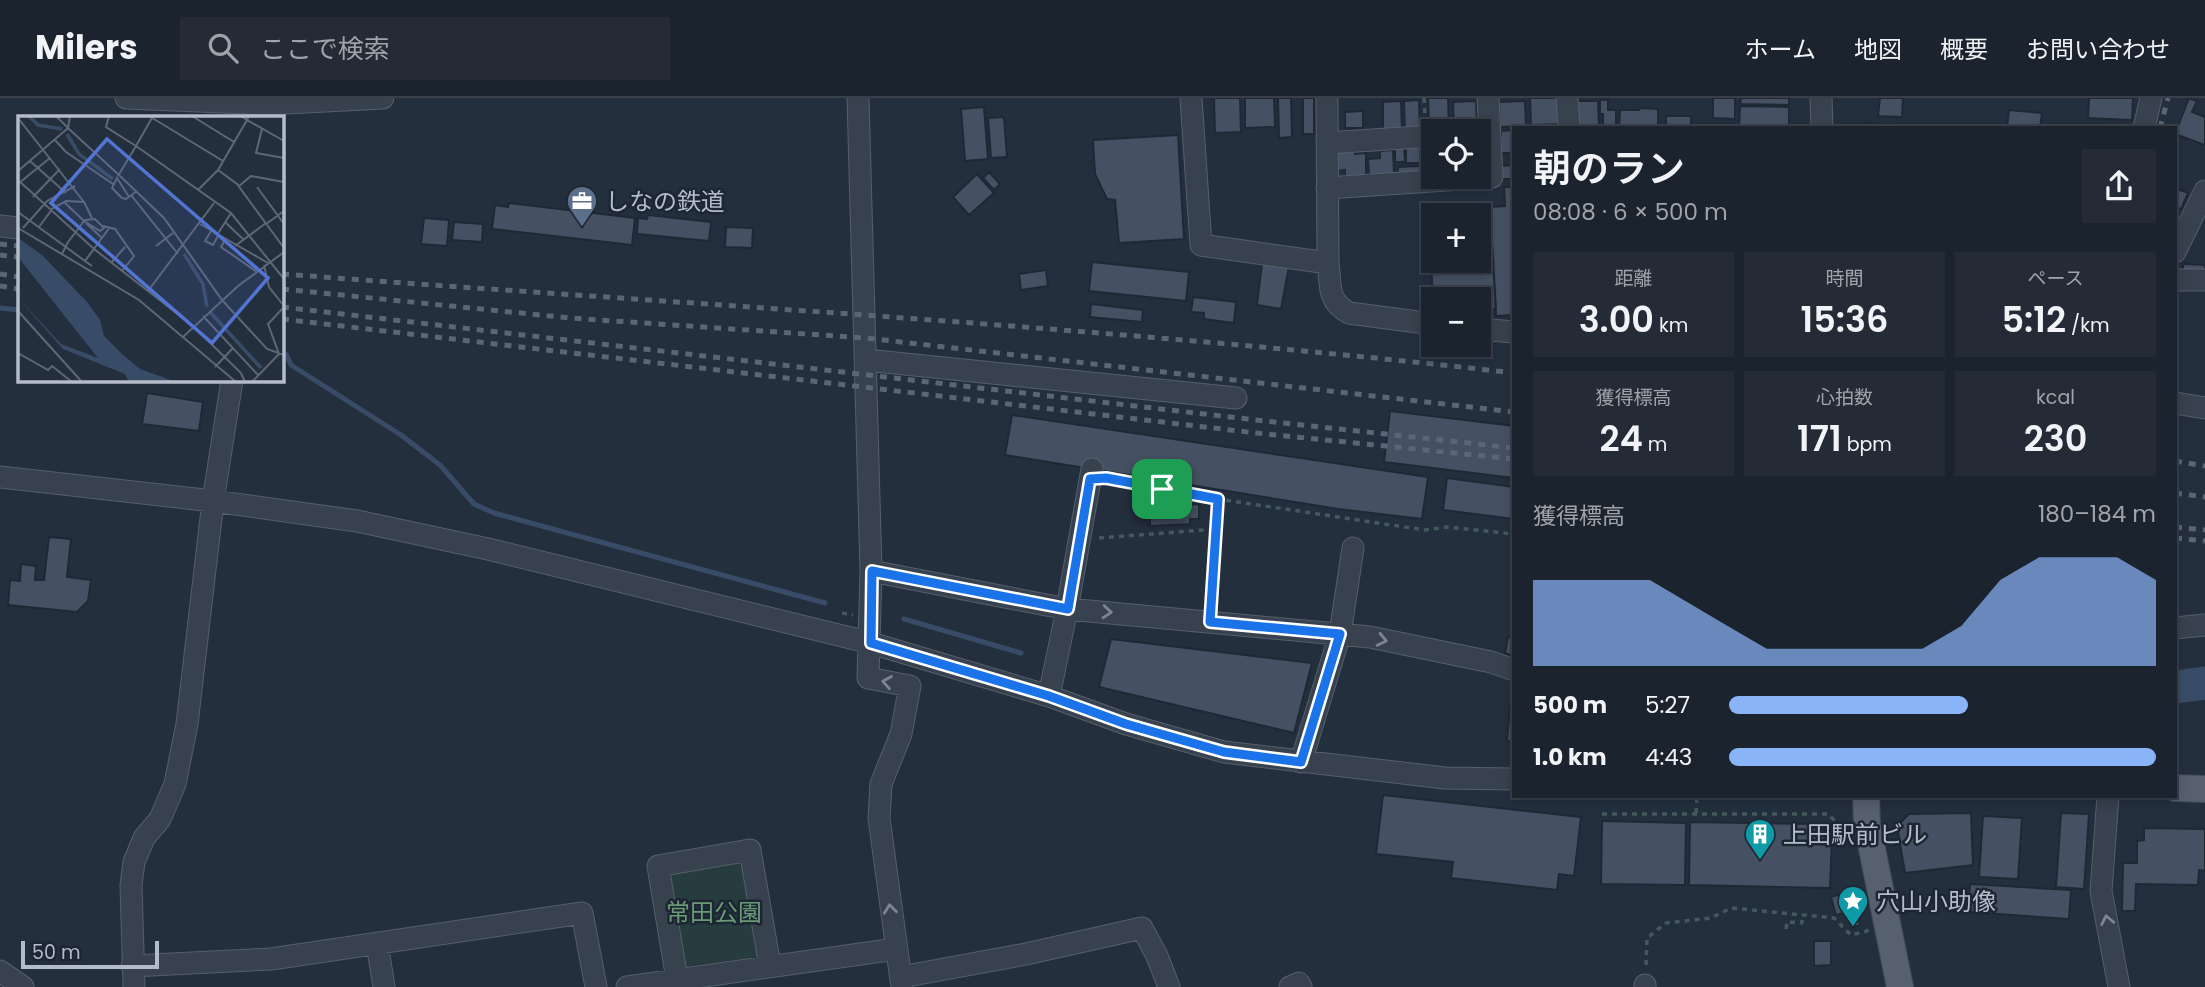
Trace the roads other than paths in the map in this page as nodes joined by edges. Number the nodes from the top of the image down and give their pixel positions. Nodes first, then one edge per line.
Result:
1 (126, 98) edge
2 (383, 98) edge
3 (858, 98) edge
4 (1191, 98) edge
5 (1328, 98) edge
6 (1488, 98) edge
7 (1567, 98) edge
8 (1821, 98) edge
9 (2151, 98) edge
10 (268, 106) edge
11 (1486, 119) edge
12 (1569, 126) edge
13 (1822, 126) edge
14 (2144, 126) edge
15 (1421, 136) edge
16 (1327, 143) junction
17 (1421, 182) edge
18 (1327, 188) junction
19 (2205, 191) edge
20 (0, 226) edge
21 (18, 228) edge
22 (2177, 247) edge
23 (1328, 262) junction
24 (2205, 280) edge
25 (2177, 281) edge
26 (1421, 322) edge
27 (1491, 329) edge
28 (1512, 332) edge
29 (866, 360) junction
30 (232, 382) edge
31 (1236, 398) dead end
32 (2177, 403) edge
33 (2205, 408) edge
34 (1091, 474) road end
35 (0, 477) edge
36 (213, 501) junction
37 (1353, 548) dead end
38 (872, 571) junction
39 (1068, 609) junction
40 (2205, 625) edge
41 (2177, 628) edge
42 (1340, 634) junction
43 (871, 643) junction
44 (1512, 669) edge
45 (1049, 696) junction
46 (1301, 762) junction
47 (1512, 779) edge
48 (2177, 788) edge
49 (2205, 789) edge
50 (1866, 798) edge
51 (2108, 798) edge
52 (377, 943) junction
53 (895, 949) junction
54 (771, 966) junction
55 (0, 971) edge
56 (133, 977) edge
57 (686, 981) edge
58 (902, 982) edge
59 (23, 987) edge
60 (384, 987) edge
61 (596, 987) edge
62 (627, 987) edge
63 (1169, 987) edge
64 (1290, 987) edge
65 (1301, 987) edge
66 (1900, 987) edge
67 (2119, 987) edge

1 - 10 street
2 - 10 street
3 - 29 street
4 - 23 street
5 - 16 street
6 - 11 street
7 - 12 street
8 - 13 street
9 - 14 street
15 - 16 street
16 - 18 street
17 - 18 street
18 - 23 street
19 - 22 street
20 - 21 street
23 - 26 street
24 - 25 street
27 - 28 street
29 - 31 street
29 - 38 street
30 - 36 street
32 - 33 street
34 - 39 street
35 - 36 street
36 - 43 street
36 - 56 street
37 - 42 street
38 - 39 street
38 - 43 street
39 -> 42 street
39 - 45 street
40 - 41 street
42 -> 44 street
42 - 46 street
43 - 45 street
53 -> 43 street
45 - 46 street
46 - 47 street
48 - 49 main road
50 - 66 main road
67 -> 51 street
52 - 56 street
52 - 60 street
52 - 61 street
53 - 54 street
53 - 58 street
54 - 57 street
54 - 57 street
55 - 59 street
57 - 62 street
58 - 63 street
64 - 65 street

